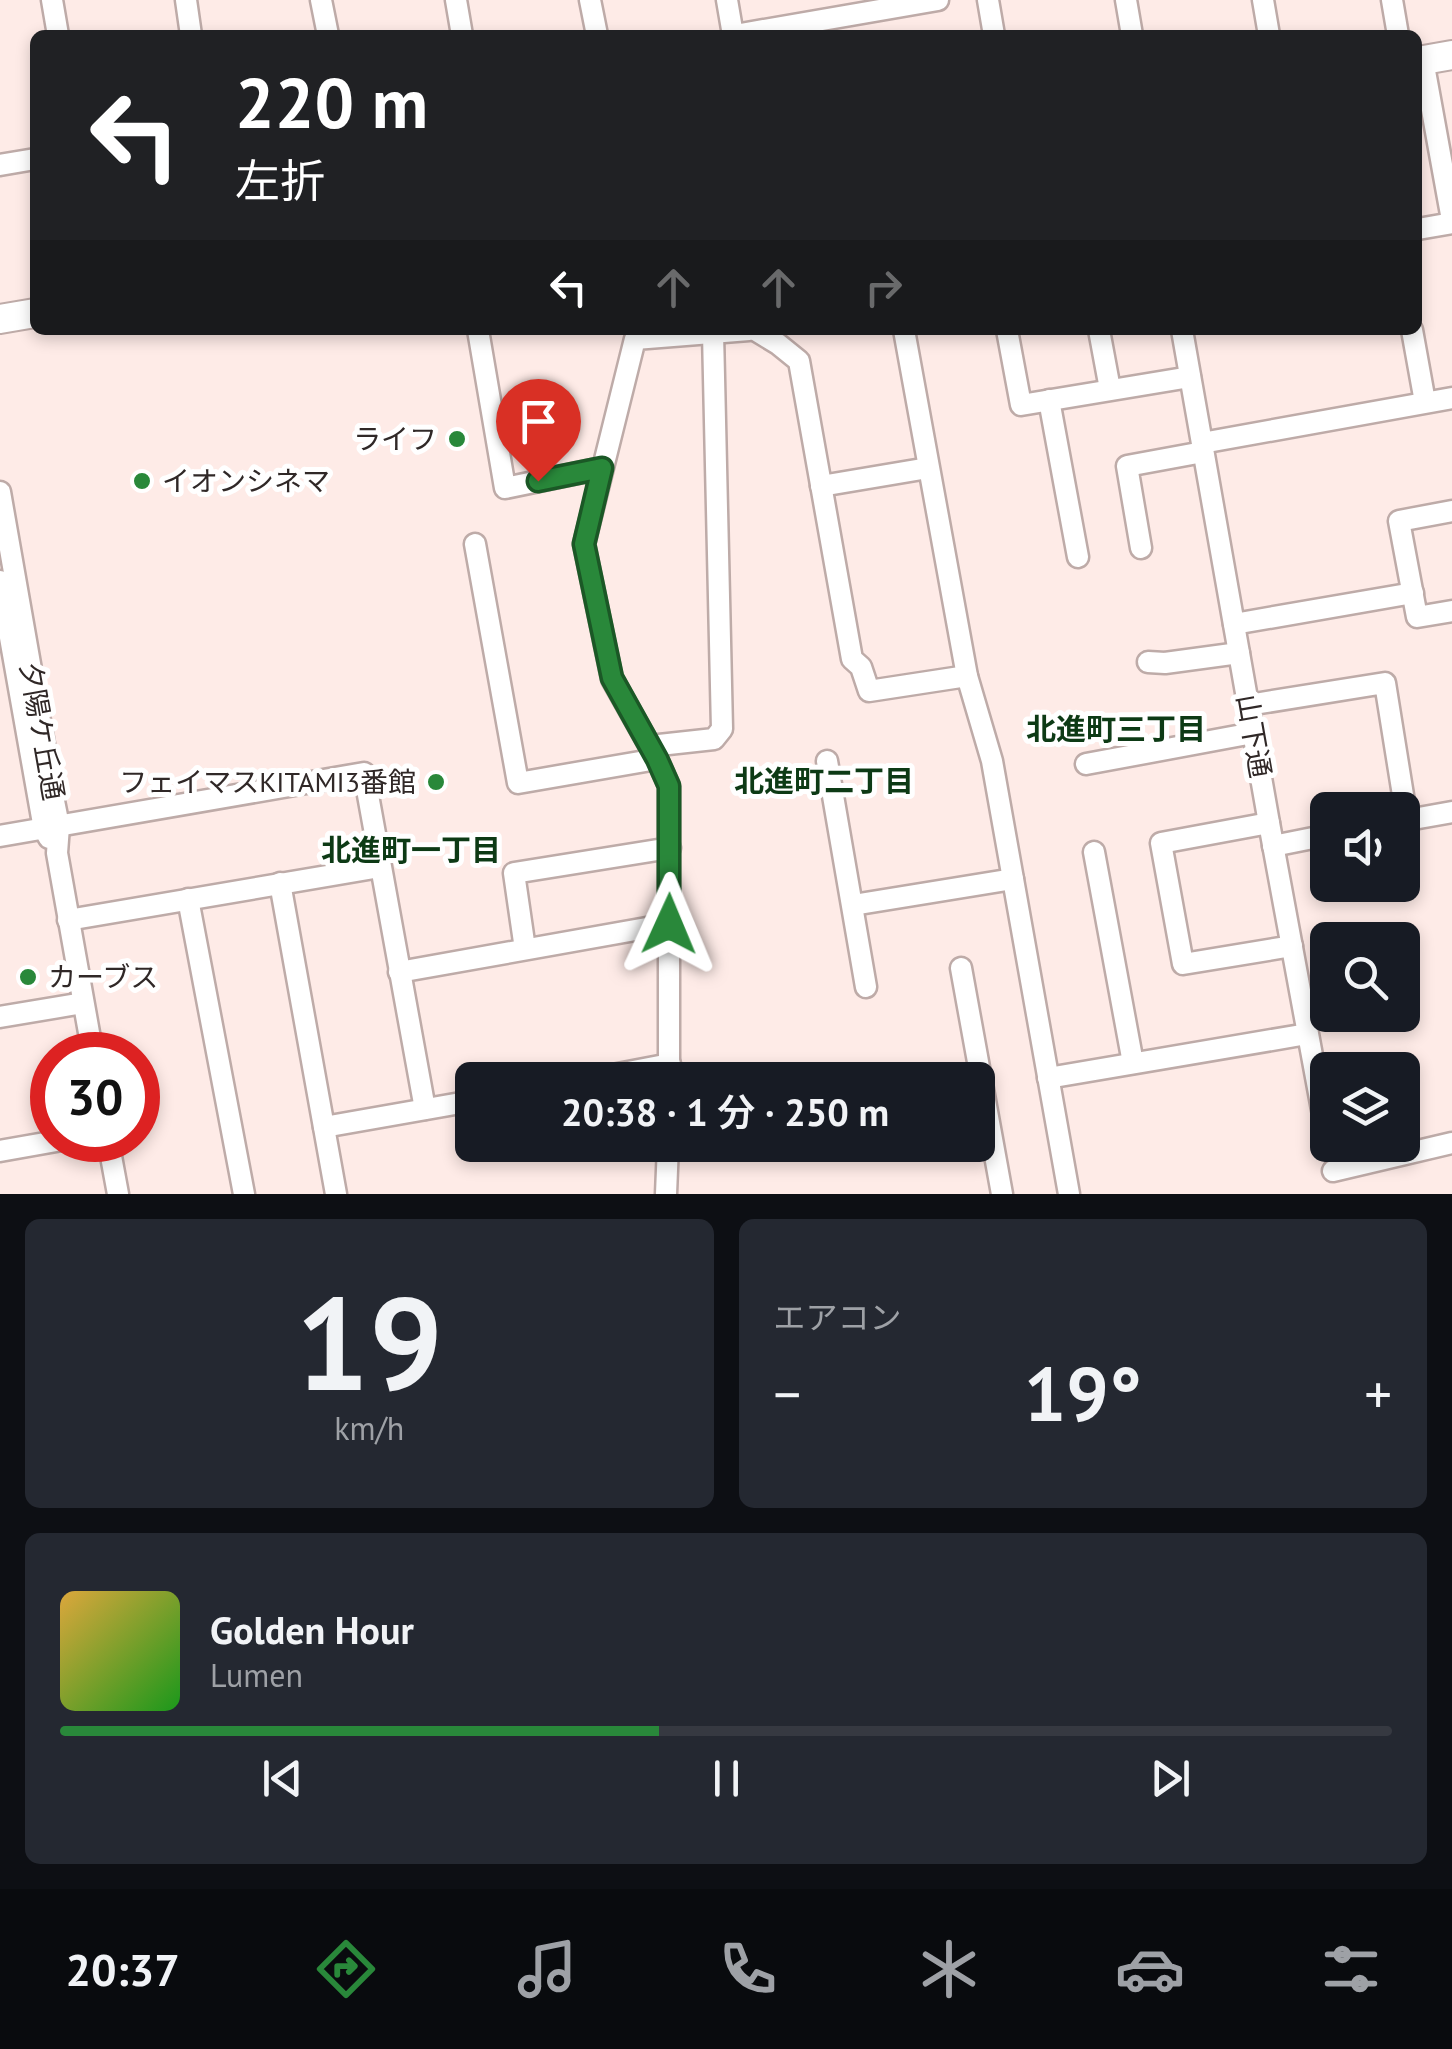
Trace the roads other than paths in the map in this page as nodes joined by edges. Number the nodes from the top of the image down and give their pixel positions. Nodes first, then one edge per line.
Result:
1 (52, 0) edge
2 (186, 0) edge
3 (321, 0) edge
4 (456, 0) edge
5 (590, 0) edge
6 (727, 0) edge
7 (938, 0) edge
8 (988, 0) edge
9 (1126, 0) edge
10 (1262, 0) edge
11 (1392, 0) edge
12 (57, 30) edge
13 (191, 30) edge
14 (327, 30) edge
15 (461, 30) edge
16 (595, 30) edge
17 (733, 30) edge
18 (763, 30) edge
19 (993, 30) edge
20 (1131, 30) edge
21 (1268, 30) edge
22 (1397, 30) edge
23 (1452, 55) edge
24 (1422, 61) edge
25 (1422, 71) edge
26 (30, 160) edge
27 (0, 165) edge
28 (1452, 222) edge
29 (1422, 228) edge
30 (30, 296) edge
31 (0, 301) edge
32 (30, 314) edge
33 (0, 319) edge
34 (479, 335) edge
35 (687, 335) edge
36 (713, 335) edge
37 (761, 335) edge
38 (905, 335) edge
39 (1008, 335) edge
40 (1100, 335) edge
41 (1183, 335) edge
42 (1413, 335) edge
43 (1190, 377) junction
44 (1110, 389) junction
45 (1452, 398) edge
46 (1048, 400) junction
47 (1425, 402) junction
48 (1202, 447) junction
49 (602, 468) junction
50 (928, 468) junction
51 (820, 486) junction
52 (0, 492) edge
53 (1452, 512) edge
54 (475, 544) dead end
55 (1140, 548) dead end
56 (1078, 556) dead end
57 (0, 581) edge
58 (1413, 593) junction
59 (1452, 611) edge
60 (1234, 624) junction
61 (1240, 653) junction
62 (1148, 662) dead end
63 (967, 676) junction
64 (1248, 705) junction
65 (1253, 733) junction
66 (654, 752) junction
67 (827, 761) dead end
68 (1086, 764) dead end
69 (1401, 792) edge
70 (1452, 812) edge
71 (1420, 817) edge
72 (1268, 824) junction
73 (51, 828) junction
74 (0, 836) edge
75 (1310, 839) edge
76 (1273, 846) junction
77 (670, 848) junction
78 (1094, 852) dead end
79 (380, 867) junction
80 (1013, 879) junction
81 (280, 882) junction
82 (188, 899) junction
83 (853, 905) junction
84 (68, 920) junction
85 (669, 924) junction
86 (1292, 946) junction
87 (525, 948) junction
88 (962, 968) dead end
89 (399, 972) junction
90 (866, 987) dead end
91 (83, 1003) junction
92 (0, 1017) edge
93 (89, 1032) edge
94 (1308, 1034) junction
95 (1311, 1052) edge
96 (669, 1062) edge
97 (1133, 1063) junction
98 (1048, 1078) junction
99 (455, 1104) edge
100 (425, 1109) junction
101 (324, 1127) junction
102 (1452, 1142) edge
103 (30, 1146) edge
104 (0, 1151) edge
105 (112, 1162) edge
106 (667, 1162) edge
107 (1331, 1162) edge
108 (1333, 1171) junction
109 (118, 1194) edge
110 (244, 1194) edge
111 (336, 1194) edge
112 (666, 1194) edge
113 (1002, 1194) edge
114 (1069, 1194) edge
115 (1338, 1194) edge

1 - 12 street
2 - 13 street
3 - 14 street
4 - 15 street
5 - 16 street
6 - 17 street
7 - 18 street
8 - 19 street
9 - 20 street
10 - 21 street
11 - 22 street
23 - 24 main road
25 - 28 street
26 - 27 street
28 - 29 street
30 - 31 main road
32 - 33 main road
34 - 49 street
35 - 49 street
36 - 66 street
37 - 51 street
38 - 50 street
39 - 46 street
40 - 44 street
41 - 43 street, 山下通
42 - 47 street
43 - 44 street
43 - 48 street, 山下通
44 - 46 street
45 - 47 street
46 - 56 street
47 - 48 street
48 - 55 street
48 - 60 street, 山下通
49 - 66 street
50 - 51 street
50 - 63 street
51 - 63 street
52 - 73 street, 夕陽ケ丘通
53 - 58 street
54 - 66 street
57 - 73 street, 夕陽ケ丘通
58 - 59 street
58 - 60 street
60 - 61 street, 山下通
61 - 62 street
61 - 64 street, 山下通
63 - 80 street
64 - 65 street, 山下通
64 - 69 street
65 - 68 street
65 - 72 street, 山下通
66 - 77 street
67 - 83 street
70 - 71 street
72 - 76 street, 山下通
72 - 86 street
73 - 74 street
73 - 79 street
73 - 84 street, 夕陽ケ丘通
75 - 76 street
76 - 86 street, 山下通
77 - 85 street
77 - 87 street
78 - 97 street
79 - 81 street
79 - 89 street
80 - 83 street
80 - 98 street
81 - 82 street
81 - 101 street
82 - 84 street
82 - 110 street
83 - 90 street
84 - 91 street, 夕陽ケ丘通
85 - 87 street
85 - 96 street
86 - 94 street, 山下通
87 - 89 street
88 - 113 street
89 - 100 street
91 - 92 street
91 - 93 street, 夕陽ケ丘通
94 - 95 street, 山下通
94 - 97 street
97 - 98 street
98 - 114 street
99 - 100 street
100 - 101 street
101 - 111 street
102 - 108 street
103 - 104 street
105 - 109 street
106 - 112 street
107 - 108 street, 山下通
108 - 115 street, 山下通

